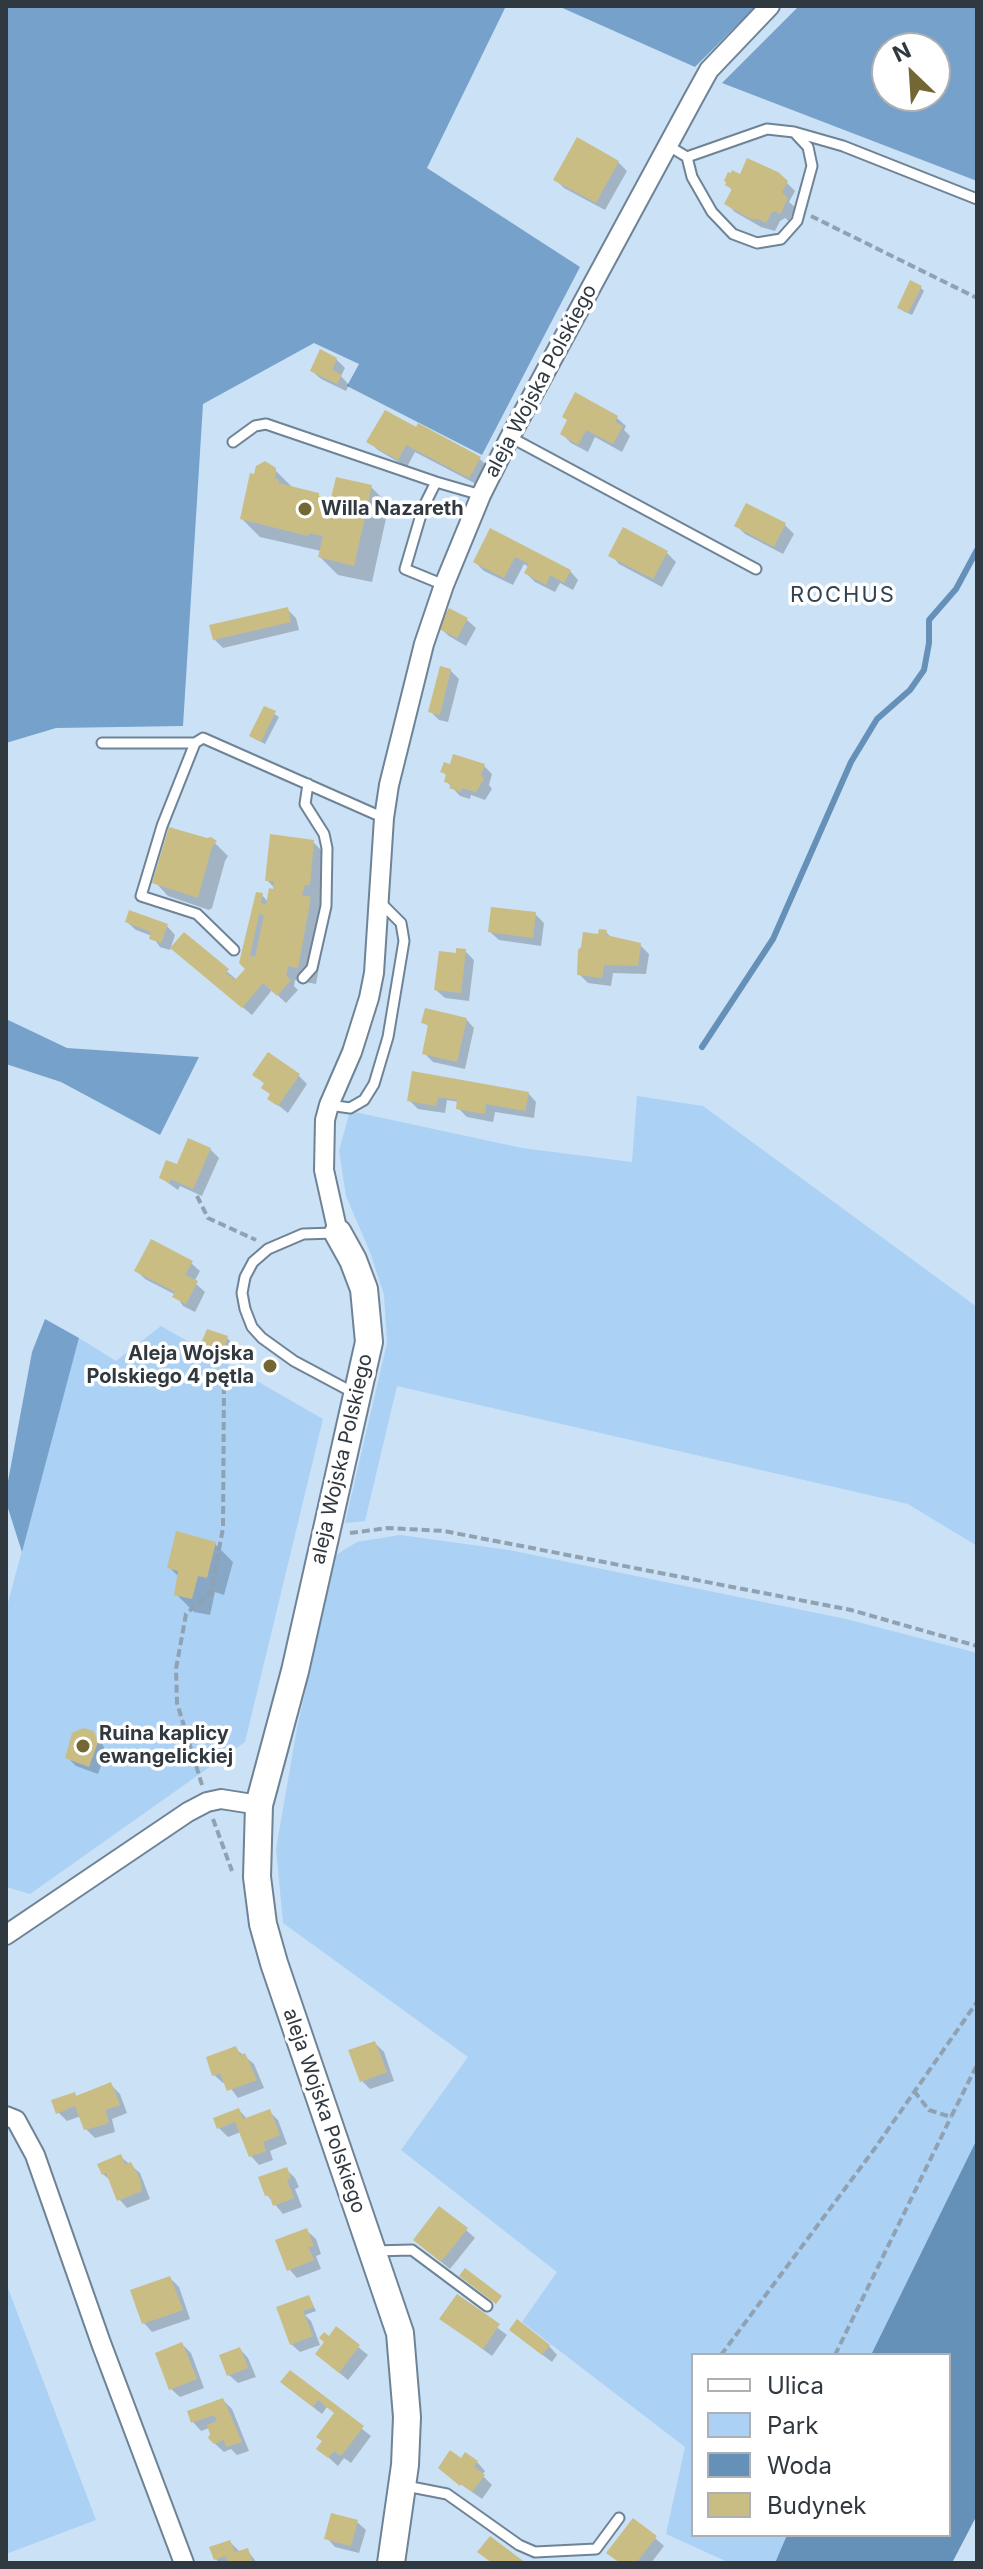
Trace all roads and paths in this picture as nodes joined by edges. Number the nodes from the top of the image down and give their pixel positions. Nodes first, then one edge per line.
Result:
1 (770, 6) edge
2 (794, 132) junction
3 (667, 145) junction
4 (687, 157) junction
5 (977, 199) edge
6 (800, 211) junction
7 (977, 298) edge
8 (510, 437) junction
9 (233, 442) dead end
10 (436, 482) junction
11 (481, 495) junction
12 (756, 569) dead end
13 (444, 585) junction
14 (102, 743) dead end
15 (195, 743) junction
16 (308, 784) junction
17 (384, 818) junction
18 (378, 900) junction
19 (234, 950) dead end
20 (303, 978) dead end
21 (329, 1105) junction
22 (197, 1196) dead end
23 (338, 1233) junction
24 (256, 1240) dead end
25 (262, 1338) junction
26 (358, 1395) junction
27 (324, 1537) junction
28 (977, 1646) edge
29 (207, 1802) junction
30 (259, 1805) junction
31 (234, 1876) dead end
32 (6, 1935) edge
33 (977, 2002) edge
34 (977, 2065) edge
35 (914, 2091) junction
36 (6, 2116) edge
37 (951, 2117) junction
38 (373, 2251) junction
39 (487, 2306) dead end
40 (722, 2353) edge
41 (836, 2353) edge
42 (403, 2486) junction
43 (619, 2518) dead end
44 (184, 2563) edge
45 (391, 2563) edge

1 - 3 street, aleja Wojska Polskiego
2 - 4 lane
2 - 5 lane
2 - 6 lane
3 - 4 lane
3 - 8 street, aleja Wojska Polskiego
4 - 6 lane
6 - 7 path
8 - 11 street, aleja Wojska Polskiego
8 - 12 lane
9 - 10 lane
10 - 11 lane
10 - 13 lane
11 - 13 street, aleja Wojska Polskiego
13 - 17 street, aleja Wojska Polskiego
14 - 15 lane
15 - 16 lane
15 - 19 lane
16 - 17 lane
16 - 20 lane
17 - 18 street, aleja Wojska Polskiego
18 - 21 street, aleja Wojska Polskiego
18 - 21 lane
21 - 23 street, aleja Wojska Polskiego
22 - 24 path
23 - 25 lane
23 - 26 street, aleja Wojska Polskiego
25 - 26 lane
25 - 29 path
26 - 27 street, aleja Wojska Polskiego
27 - 28 path
27 - 30 street, aleja Wojska Polskiego
29 - 30 street
29 - 31 path
29 - 32 street
30 - 38 street, aleja Wojska Polskiego
33 - 35 path
34 - 37 path
35 - 37 path
35 - 40 path
36 - 44 street
37 - 41 path
38 - 39 lane
38 - 42 street, aleja Wojska Polskiego
42 - 43 lane
42 - 45 street, aleja Wojska Polskiego

